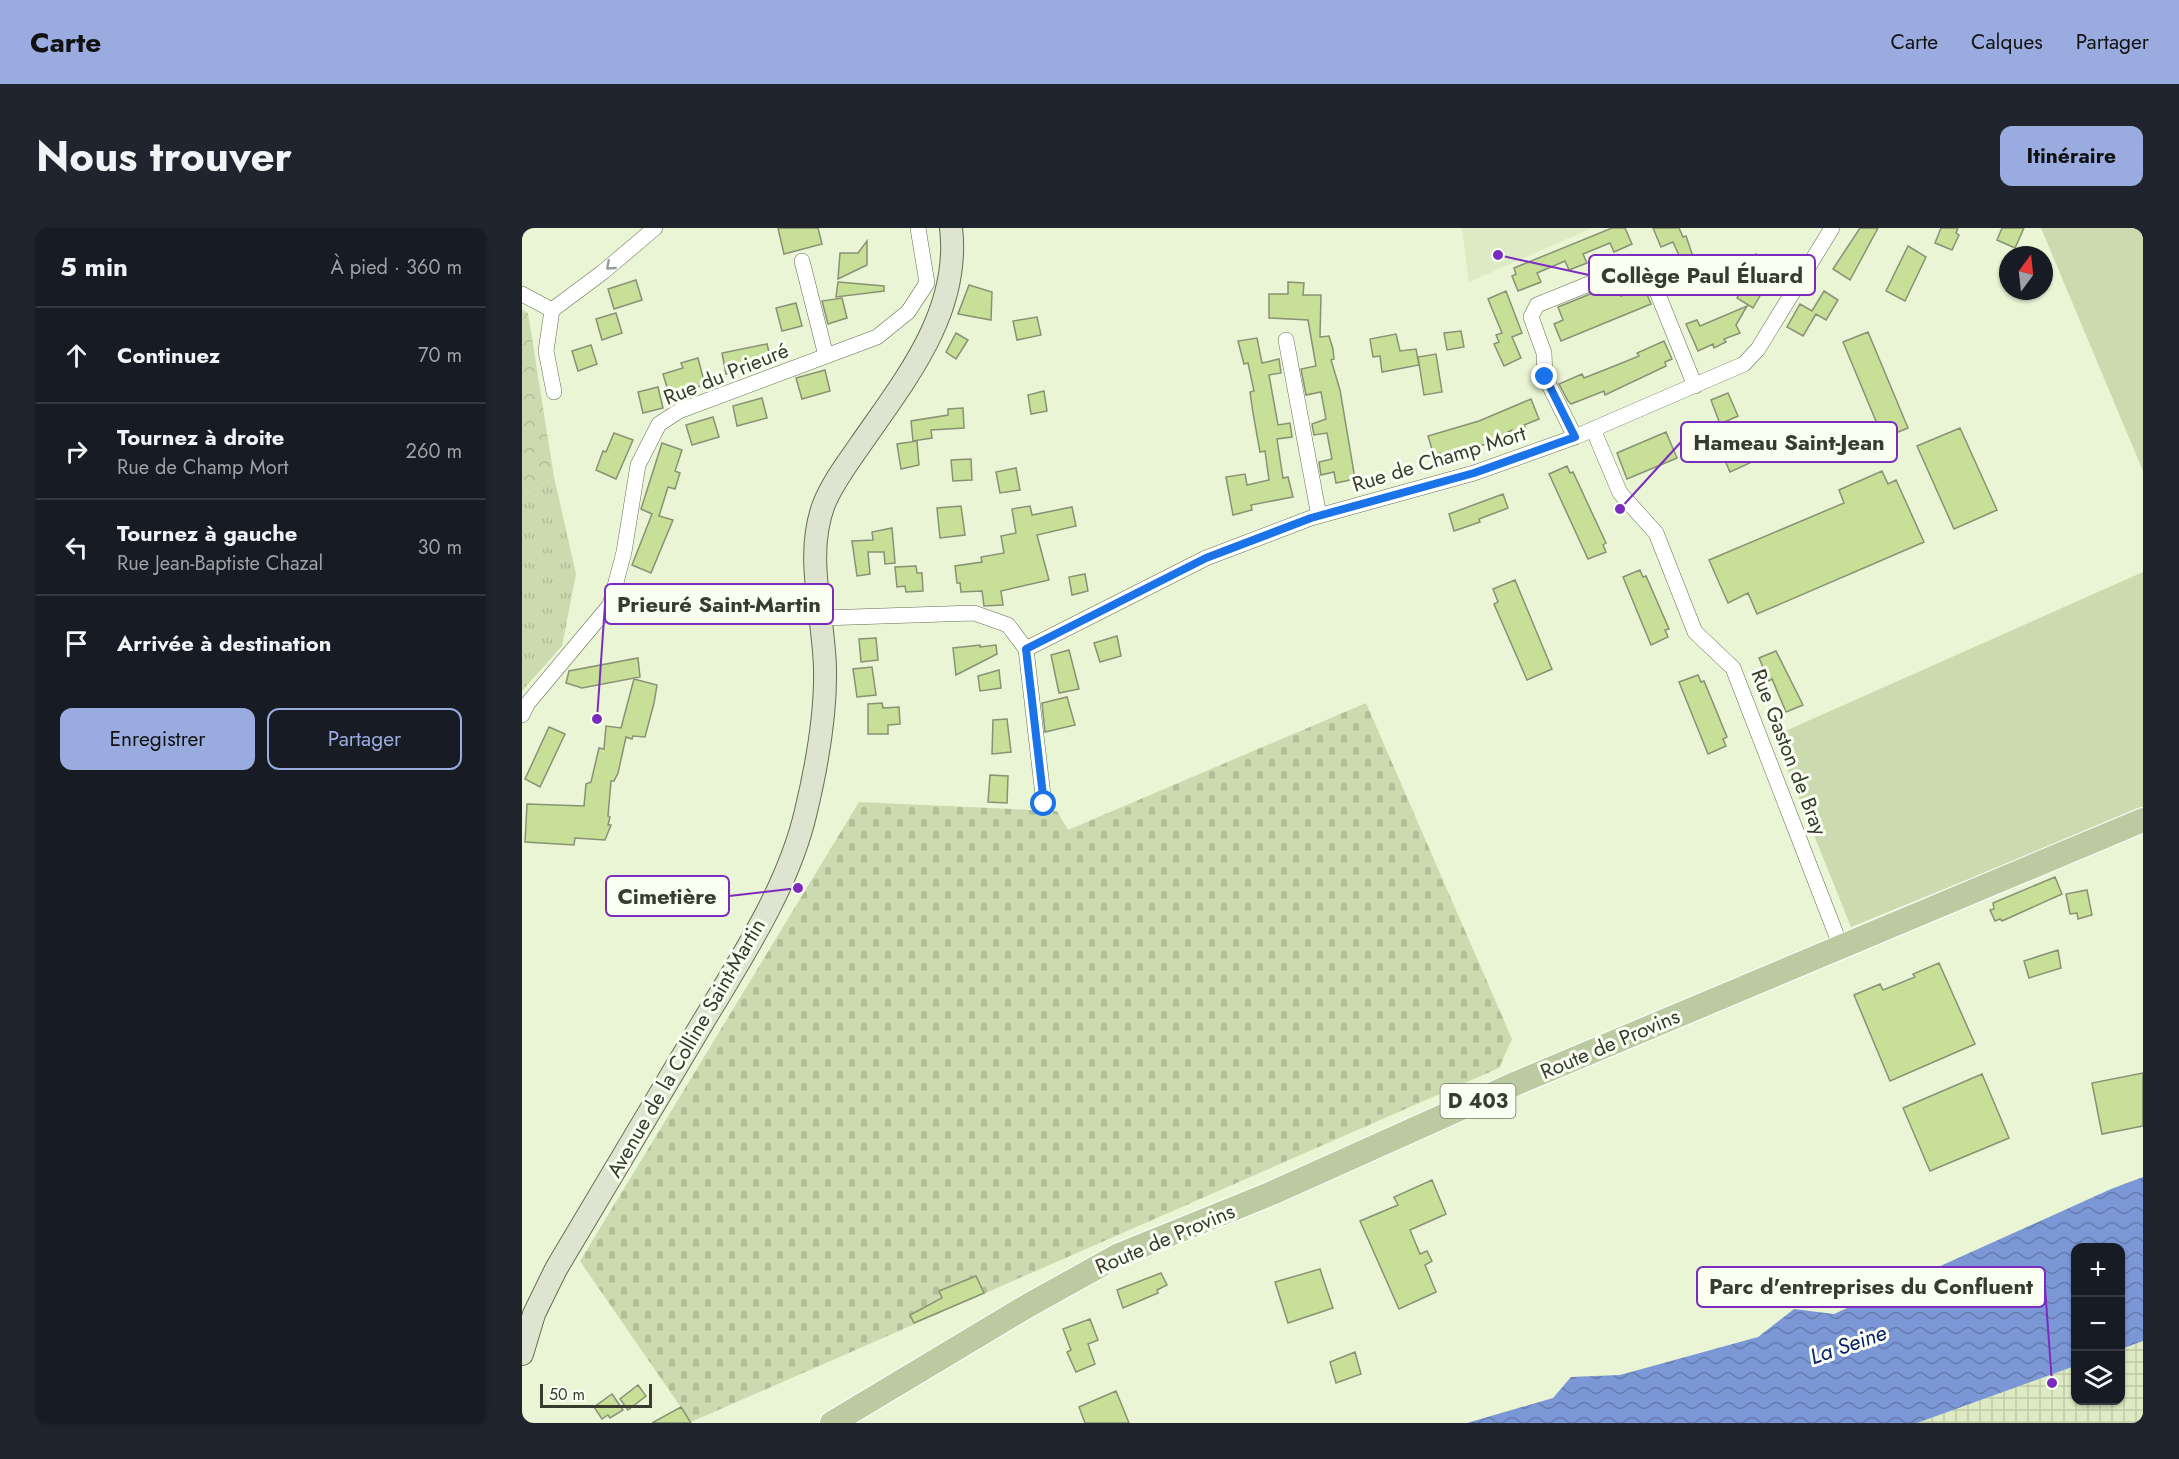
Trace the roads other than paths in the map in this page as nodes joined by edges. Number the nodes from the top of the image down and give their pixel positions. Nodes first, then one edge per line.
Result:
1 (655, 228) edge
2 (918, 228) edge
3 (951, 228) edge
4 (1832, 228) edge
5 (802, 261) dead end
6 (522, 294) edge
7 (552, 310) junction
8 (1286, 340) dead end
9 (826, 356) junction
10 (1695, 386) junction
11 (554, 392) dead end
12 (1593, 429) junction
13 (1575, 437) junction
14 (1319, 516) junction
15 (822, 618) junction
16 (1026, 649) junction
17 (523, 714) edge
18 (1044, 804) dead end
19 (2143, 820) edge
20 (1841, 947) junction
21 (522, 1354) edge
22 (832, 1423) edge

1 -> 7 street
2 - 9 street, Rue du Prieuré
3 - 15 street, Avenue de la Colline Saint-Martin
4 - 10 street, Rue de Champ Mort
5 - 9 street
6 - 7 street
7 - 11 street
8 - 14 street
9 - 17 street, Rue du Prieuré
10 - 12 street, Rue de Champ Mort
10 - 13 street
12 - 13 street, Rue de Champ Mort
12 - 20 street, Rue Gaston de Bray
13 - 14 street, Rue de Champ Mort
14 - 16 street, Rue de Champ Mort
15 - 16 street
15 - 21 street, Avenue de la Colline Saint-Martin
16 - 18 street
19 - 20 main road, Route de Provins / D 403
20 - 22 main road, Route de Provins / D 403

